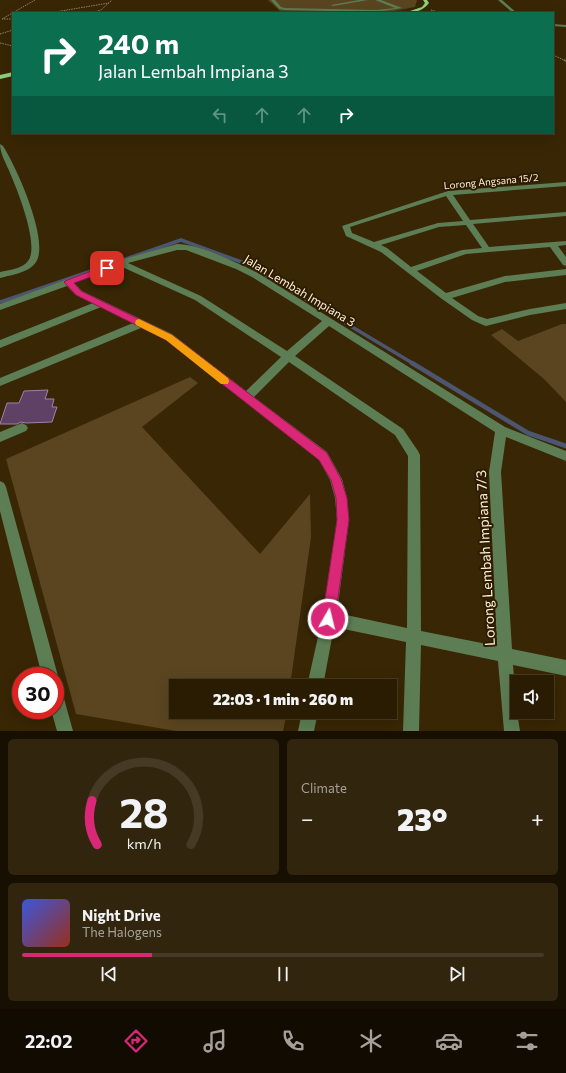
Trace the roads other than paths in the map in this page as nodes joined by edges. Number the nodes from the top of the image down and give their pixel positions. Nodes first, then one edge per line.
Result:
1 (273, 0) edge
2 (366, 0) edge
3 (377, 0) edge
4 (425, 0) edge
5 (466, 0) edge
6 (476, 0) edge
7 (500, 0) edge
8 (316, 6) dead end
9 (409, 12) edge
10 (514, 12) edge
11 (554, 25) edge
12 (566, 26) edge
13 (12, 74) edge
14 (0, 77) edge
15 (0, 146) edge
16 (566, 184) edge
17 (448, 193) junction
18 (566, 214) edge
19 (468, 222) junction
20 (566, 243) edge
21 (552, 244) junction
22 (374, 245) junction
23 (487, 250) junction
24 (120, 263) junction
25 (566, 263) edge
26 (412, 270) junction
27 (566, 272) edge
28 (0, 275) edge
29 (68, 282) junction
30 (445, 297) junction
31 (100, 304) junction
32 (566, 306) edge
33 (0, 307) edge
34 (328, 321) junction
35 (141, 324) junction
36 (0, 344) edge
37 (288, 356) junction
38 (0, 382) edge
39 (246, 398) junction
40 (22, 428) dead end
41 (501, 430) junction
42 (0, 437) edge
43 (566, 456) edge
44 (0, 487) edge
45 (328, 619) junction
46 (414, 636) junction
47 (505, 655) junction
48 (48, 667) edge
49 (566, 668) edge
50 (316, 679) edge
51 (62, 719) edge
52 (309, 719) edge
53 (65, 731) edge
54 (306, 731) edge
55 (411, 731) edge
56 (512, 731) edge

1 - 3 street
2 - 8 street
4 - 9 main road
5 - 6 street
7 - 10 street
11 - 12 street
13 - 14 main road
15 - 28 street
16 - 17 street, Lorong Angsana 15/2
17 - 19 street
17 - 22 street, Lorong Angsana 15/2
18 - 19 street
19 - 22 street
19 - 23 street
20 - 21 street
21 - 23 street
21 - 25 street
22 - 26 street
23 - 26 street
24 - 29 street, Jalan Lembah Impiana 3
24 - 34 street, Jalan Lembah Impiana 3
24 - 37 street
26 - 30 street
27 - 30 street
29 - 31 street
29 - 33 street, Jalan Lembah Impiana 3
30 - 32 street
31 - 35 street
31 - 36 street
34 - 37 street
34 - 41 street, Jalan Lembah Impiana 3
35 - 38 street
35 - 39 street
37 - 39 street
37 - 46 street
39 - 45 street
40 - 42 street
41 - 43 street
41 - 47 street, Lorong Lembah Impiana 7/3
44 - 48 street
45 - 46 street
45 - 50 street
46 - 47 street
46 - 55 street
47 - 49 street
47 - 56 street, Lorong Lembah Impiana 7/3
51 - 53 street
52 - 54 street

